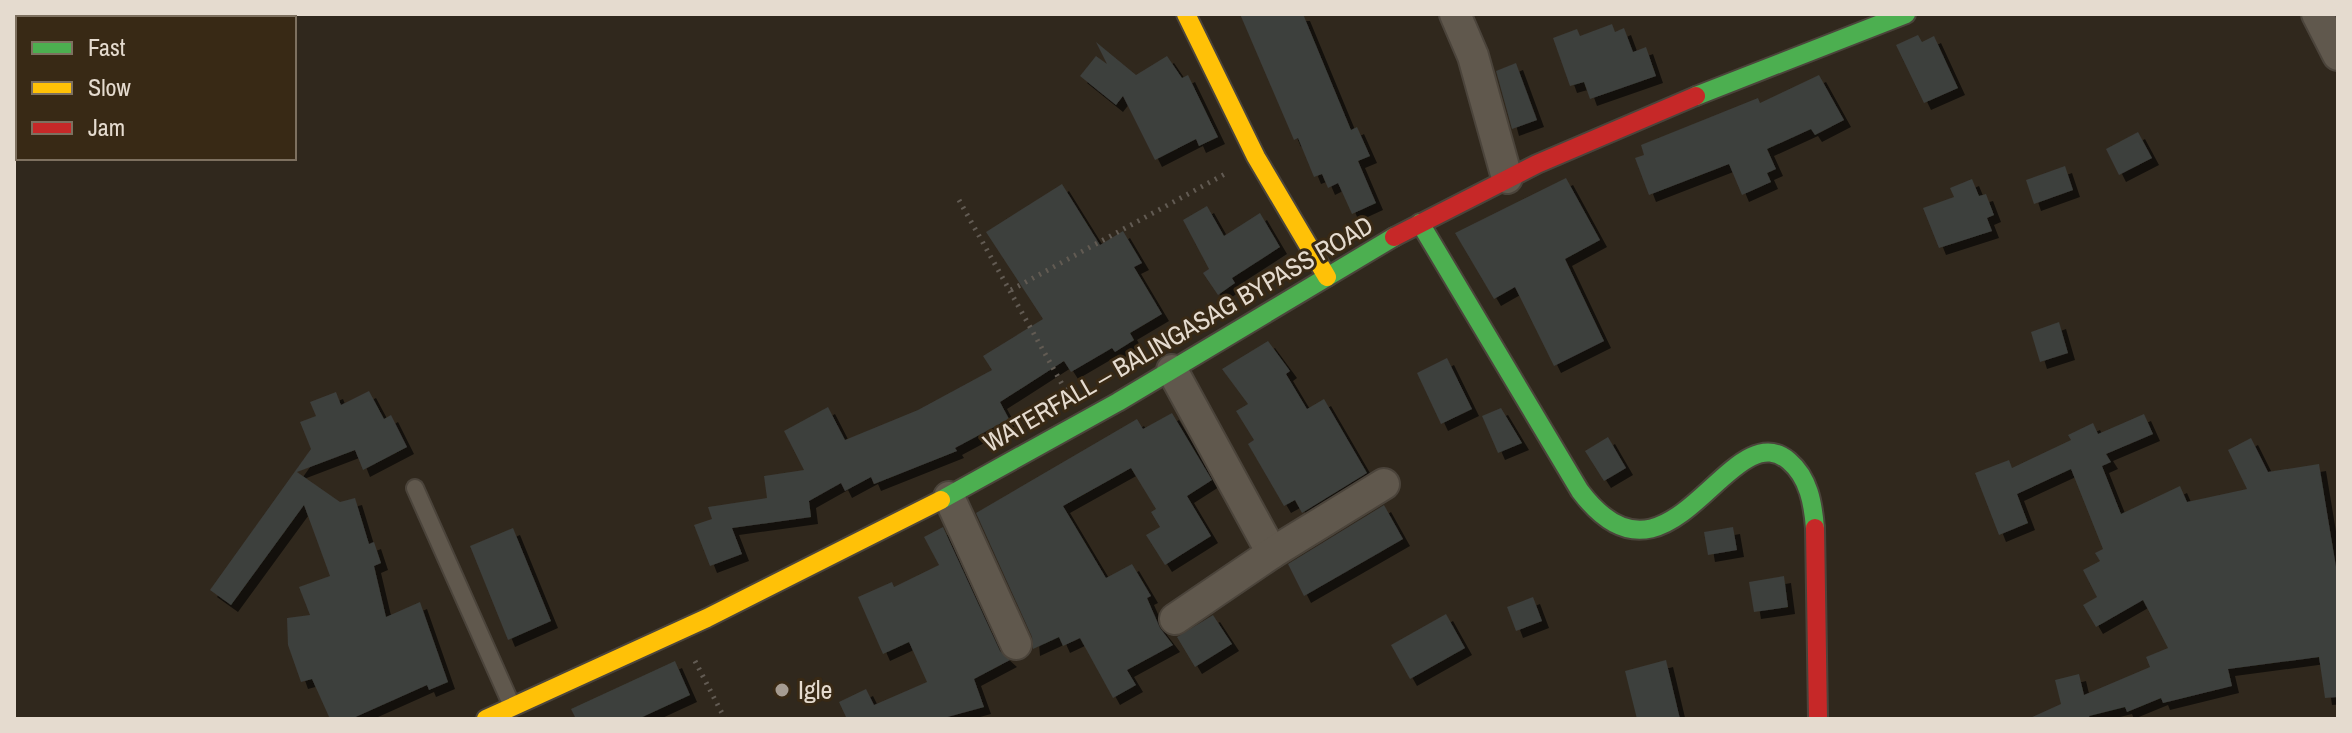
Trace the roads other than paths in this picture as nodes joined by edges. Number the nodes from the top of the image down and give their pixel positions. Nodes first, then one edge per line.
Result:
1 (1186, 14) edge
2 (1455, 14) edge
3 (1906, 14) edge
4 (2317, 14) edge
5 (2338, 55) edge
6 (1507, 178) junction
7 (1420, 223) junction
8 (1327, 277) junction
9 (1172, 370) junction
10 (1384, 484) dead end
11 (415, 488) dead end
12 (949, 497) junction
13 (1272, 553) junction
14 (1175, 619) dead end
15 (1016, 644) dead end
16 (529, 708) edge
17 (486, 719) edge
18 (1818, 719) edge

1 - 8 main road
2 - 6 street
3 - 6 main road, WATERFALL ‒ BALINGASAG BYPASS ROAD
4 - 5 street
6 - 7 main road, WATERFALL ‒ BALINGASAG BYPASS ROAD
7 - 8 main road, WATERFALL ‒ BALINGASAG BYPASS ROAD
7 - 18 main road
8 - 9 main road, WATERFALL ‒ BALINGASAG BYPASS ROAD
9 - 12 main road, WATERFALL ‒ BALINGASAG BYPASS ROAD
9 - 13 street
10 - 13 street
11 - 16 lane
12 - 15 street
12 - 16 main road, WATERFALL ‒ BALINGASAG BYPASS ROAD
13 - 14 street
16 - 17 main road, WATERFALL ‒ BALINGASAG BYPASS ROAD

